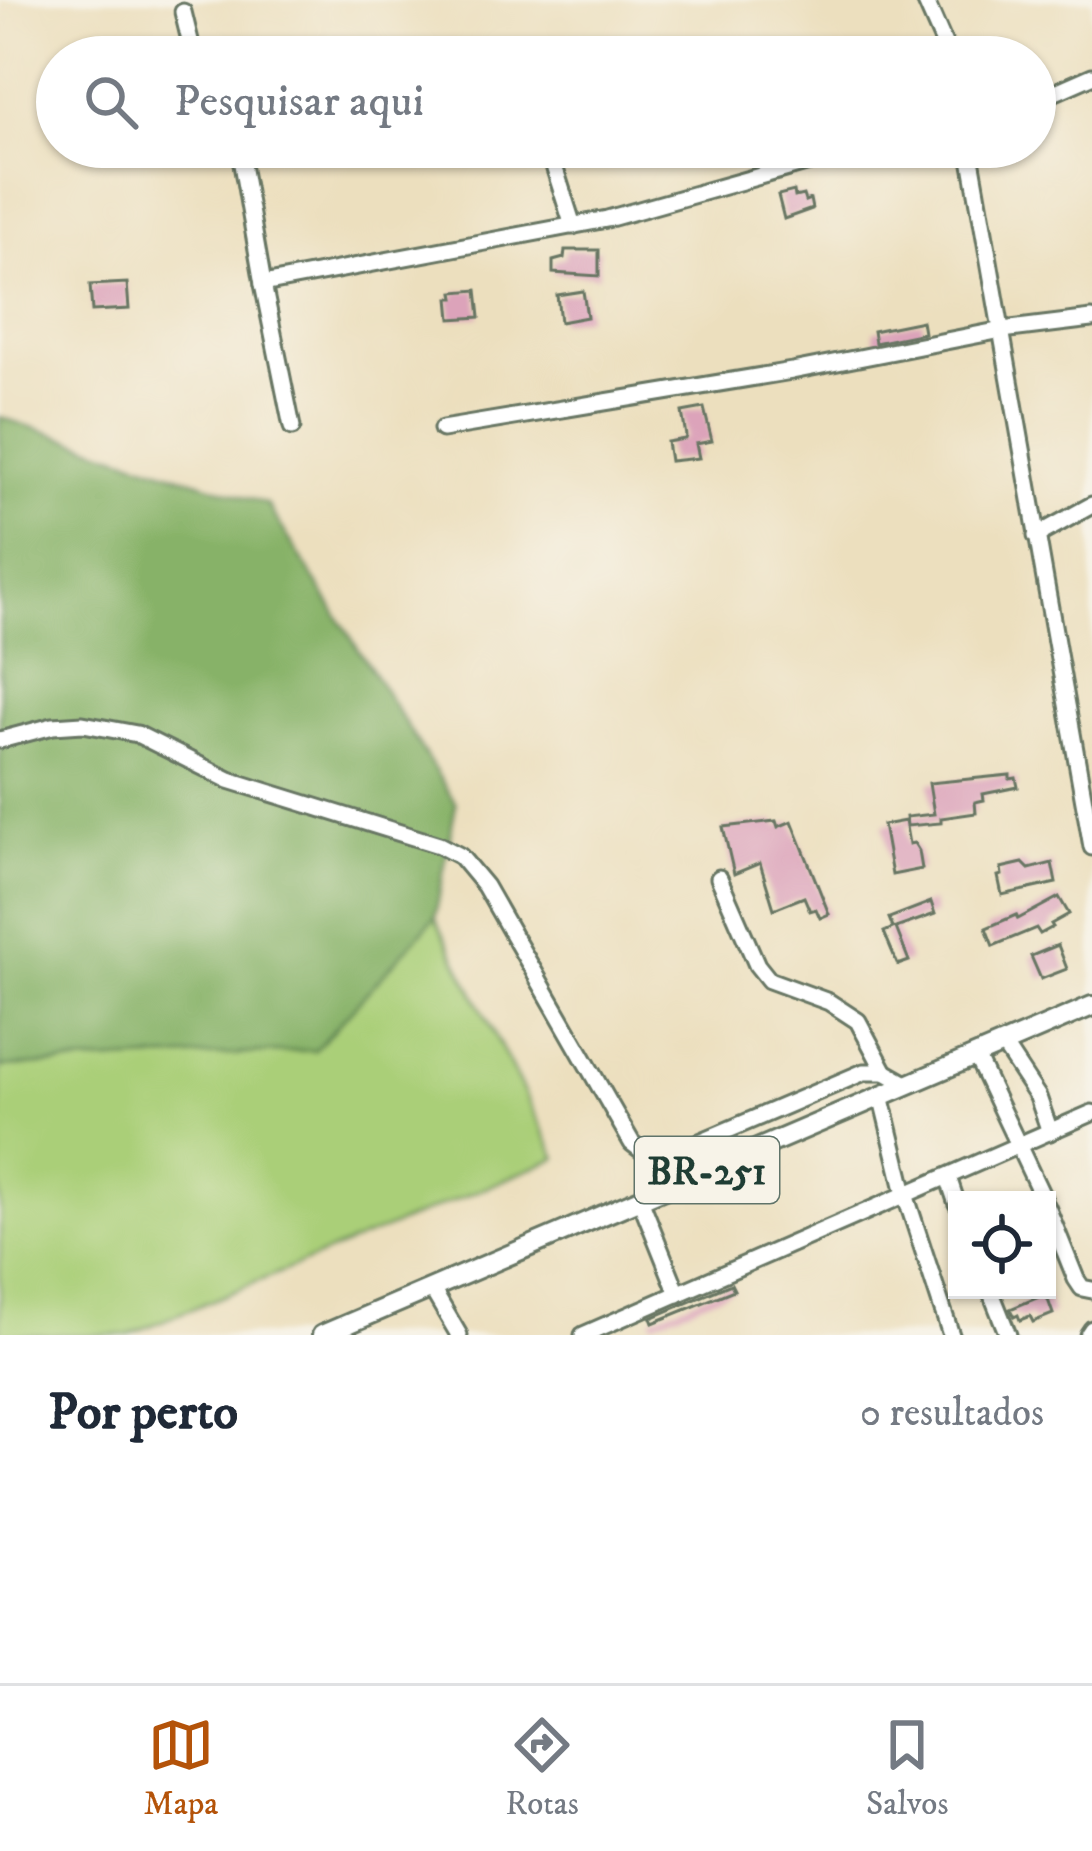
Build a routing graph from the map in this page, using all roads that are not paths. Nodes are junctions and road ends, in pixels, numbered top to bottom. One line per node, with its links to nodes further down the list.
1 (925, 0): 4 (street)
2 (183, 12): 3 (street)
3 (189, 36)
4 (941, 36)
5 (1092, 76): 6 (street)
6 (1056, 92)
7 (243, 168): 12 (street)
8 (555, 168): 11 (street)
9 (786, 168): 11 (street)
10 (973, 168): 14 (street)
11 (573, 226): 12 (street)
12 (263, 284): 15 (street)
13 (1092, 319): 14 (street)
14 (1002, 330): 16 (street); 18 (street)
15 (292, 427)
16 (442, 429)
17 (1092, 505): 18 (street)
18 (1036, 536): 20 (street)
19 (0, 740): 25 (street)
20 (1092, 848)
21 (719, 878): 25 (street)
22 (1092, 1006): 23 (main road, BR-251)
23 (1003, 1044): 24 (main road, BR-251); 29 (street)
24 (976, 1056): 26 (main road, BR-251); 30 (street)
25 (885, 1072): 26 (street)
26 (908, 1085): 27 (main road, BR-251)
27 (881, 1095): 34 (street); 35 (main road, BR-251)
28 (1092, 1114): 29 (street)
29 (1050, 1132): 30 (street)
30 (1022, 1146): 31 (street); 33 (street)
31 (948, 1177): 32 (street); 34 (street)
32 (953, 1191)
33 (1041, 1191)
34 (904, 1194): 39 (street); 44 (street)
35 (640, 1199): 37 (main road, BR-251); 39 (street)
36 (1056, 1229): 38 (street)
37 (432, 1289): 41 (main road, BR-251); 42 (street)
38 (1092, 1290)
39 (678, 1294): 43 (street)
40 (994, 1299): 45 (street)
41 (322, 1335)
42 (459, 1335)
43 (583, 1335)
44 (951, 1335)
45 (1008, 1335)

